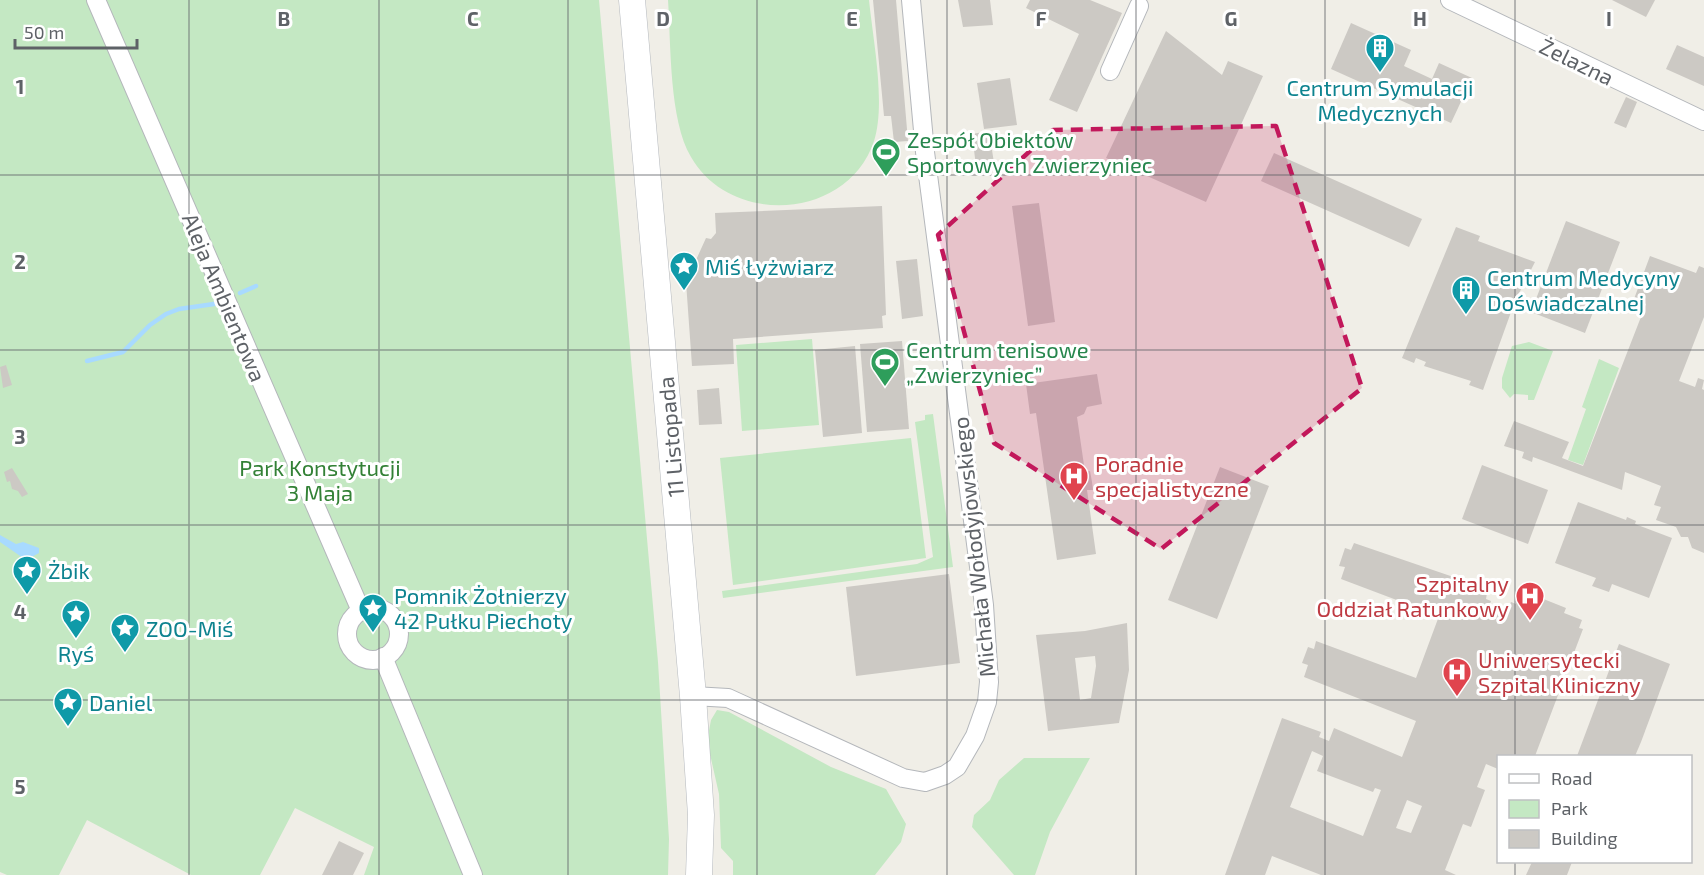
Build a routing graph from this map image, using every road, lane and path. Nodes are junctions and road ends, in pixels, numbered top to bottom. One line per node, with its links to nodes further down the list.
1 (96, 0): 8 (street, Aleja Ambientowa)
2 (632, 0): 10 (street, 11 Listopada)
3 (911, 0): 10 (street, Michała Wołodyjowskiego)
4 (1450, 0): 7 (street, Żelazna)
5 (1138, 5): 6 (street)
6 (1110, 71)
7 (1704, 121)
8 (357, 603): 9 (street); 9 (street)
9 (383, 657): 11 (street)
10 (693, 696): 12 (street, 11 Listopada)
11 (474, 875)
12 (699, 875)

